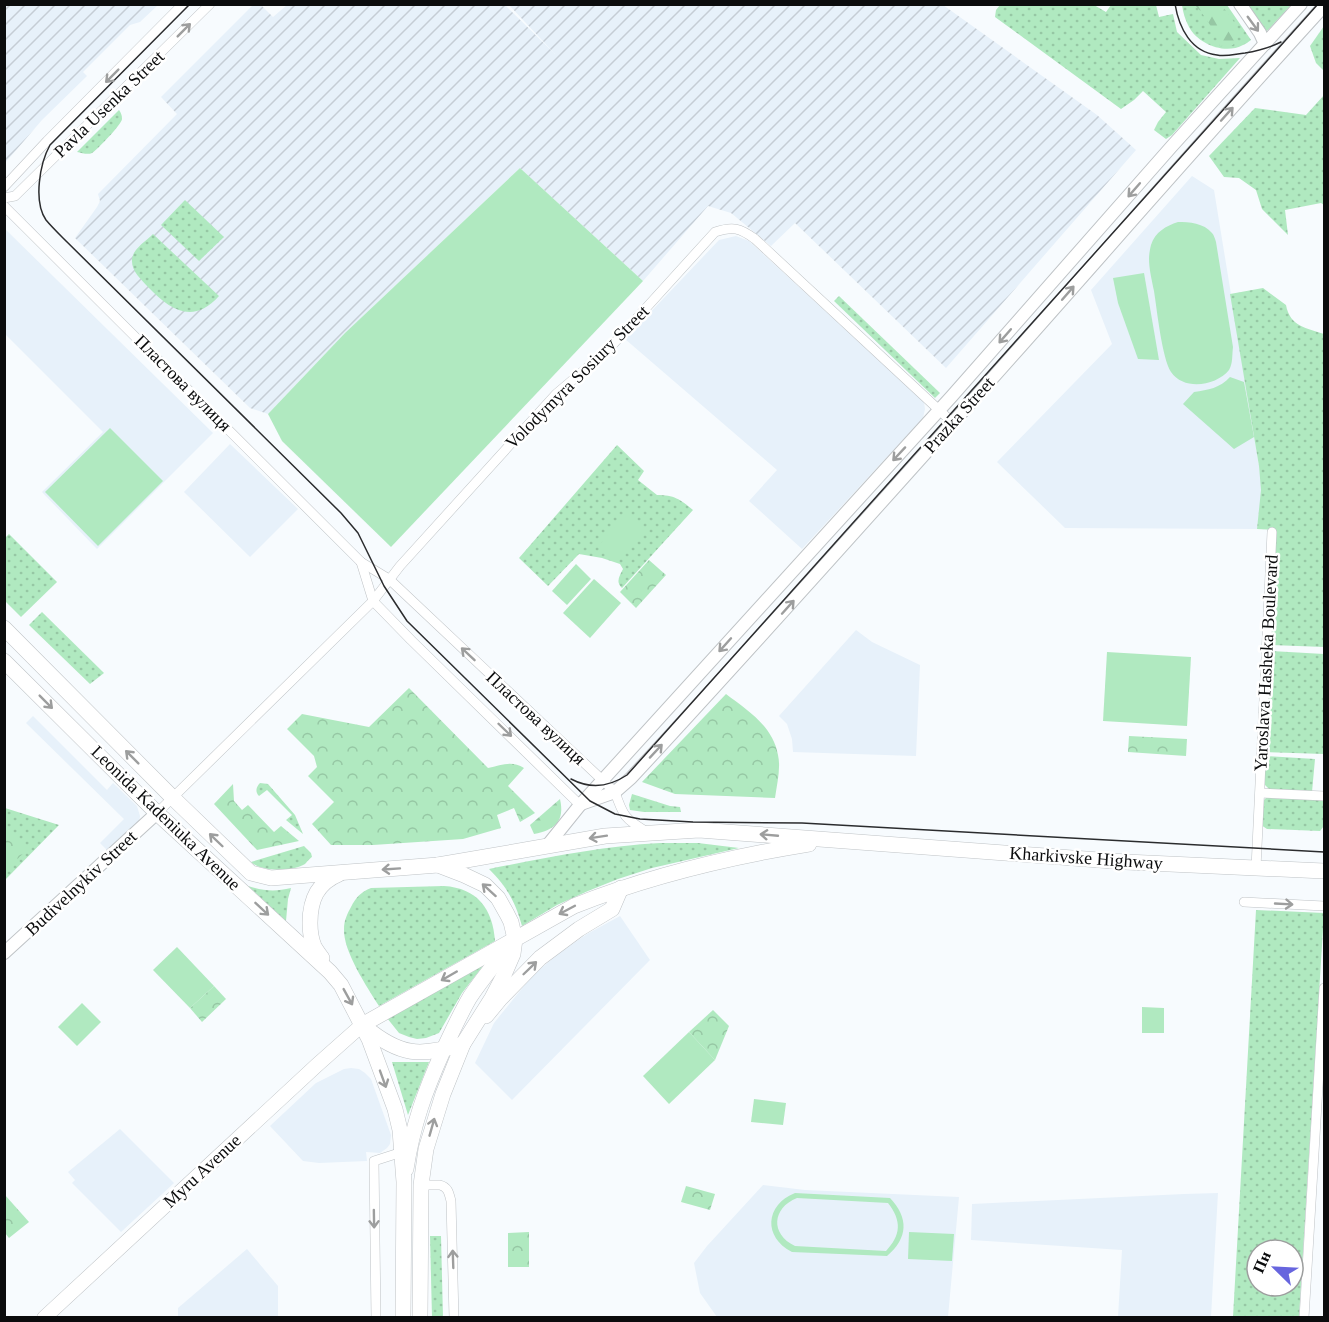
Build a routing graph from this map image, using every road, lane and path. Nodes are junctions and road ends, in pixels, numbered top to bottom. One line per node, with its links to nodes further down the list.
1 (183, 4): 9 (street, Pavla Usenka Street, one-way to 9)
2 (210, 4): 10 (street, Pavla Usenka Street, one-way to 2)
3 (1240, 4): 6 (street, one-way to 6)
4 (1301, 4): 6 (street, Prazka Street)
5 (1324, 6): 8 (street, Prazka Street, one-way to 5)
6 (1265, 44): 7 (street, Prazka Street)
7 (1172, 146): 8 (street); 12 (street, Prazka Street, one-way to 12)
8 (1187, 157): 13 (street, Prazka Street, one-way to 8)
9 (4, 187)
10 (4, 198)
11 (4, 206): 15 (street, Пластова вулиця)
12 (939, 411): 13 (street, Volodymyra Sosiury Street); 16 (street, Volodymyra Sosiury Street); 20 (street, Prazka Street, one-way to 20)
13 (952, 422): 21 (street, Prazka Street, one-way to 13)
14 (1272, 532): 22 (street, Yaroslava Hasheka Boulevard)
15 (361, 562): 16 (street, Пластова вулиця); 17 (street, Пластова вулиця)
16 (389, 579): 17 (street, Volodymyra Sosiury Street); 20 (street, Пластова вулиця, one-way to 16)
17 (373, 601): 24 (street, Volodymyra Sosiury Street); 25 (street, Пластова вулиця, one-way to 25)
18 (4, 628): 24 (main road, Leonida Kadeniuka Avenue, one-way to 18)
19 (4, 661): 26 (main road, Leonida Kadeniuka Avenue, one-way to 26)
20 (602, 780): 21 (street, Пластова вулиця); 25 (street, Prazka Street)
21 (615, 792): 25 (street, Prazka Street); 27 (street, Пластова вулиця)
22 (1260, 793): 23 (street, Yaroslava Hasheka Boulevard); 31 (street, Yaroslava Hasheka Boulevard)
23 (1324, 796)
24 (173, 798): 26 (street, Volodymyra Sosiury Street); 33 (main road, Leonida Kadeniuka Avenue, one-way to 24)
25 (580, 804): 29 (street, Prazka Street)
26 (157, 813): 38 (street, Budivelnykiv Street); 39 (main road, Leonida Kadeniuka Avenue, one-way to 39)
27 (649, 833): 28 (main road, Kharkivske Highway, one-way to 27); 29 (main road, Kharkivske Highway, one-way to 29)
28 (848, 842): 31 (main road, Kharkivske Highway); 34 (main road, Kharkivske Highway)
29 (547, 846): 30 (main road, Kharkivske Highway)
30 (438, 865): 33 (main road, Leonida Kadeniuka Avenue, one-way to 33); 37 (main road, one-way to 30)
31 (1256, 868): 32 (main road, Kharkivske Highway)
32 (1324, 871)
33 (345, 872): 39 (main road)
34 (621, 888): 37 (main road, Kharkivske Highway, one-way to 37); 42 (main road, one-way to 34)
35 (1244, 902): 36 (street, one-way to 36)
36 (1324, 906)
37 (515, 939): 41 (main road, Kharkivske Highway, one-way to 41); 42 (main road); 43 (main road)
38 (4, 953)
39 (330, 972): 41 (main road, one-way to 41)
40 (1324, 988): 52 (street)
41 (362, 1025): 43 (main road); 44 (main road, one-way to 44); 47 (main road, Myru Avenue)
42 (463, 1044): 43 (main road); 46 (main road, one-way to 42)
43 (444, 1050): 45 (main road)
44 (402, 1152): 45 (main road); 48 (street, one-way to 48)
45 (404, 1182): 49 (main road)
46 (421, 1185): 50 (main road); 51 (street, one-way to 46)
47 (44, 1317)
48 (376, 1317)
49 (403, 1317)
50 (420, 1317)
51 (454, 1317)
52 (1304, 1317)

